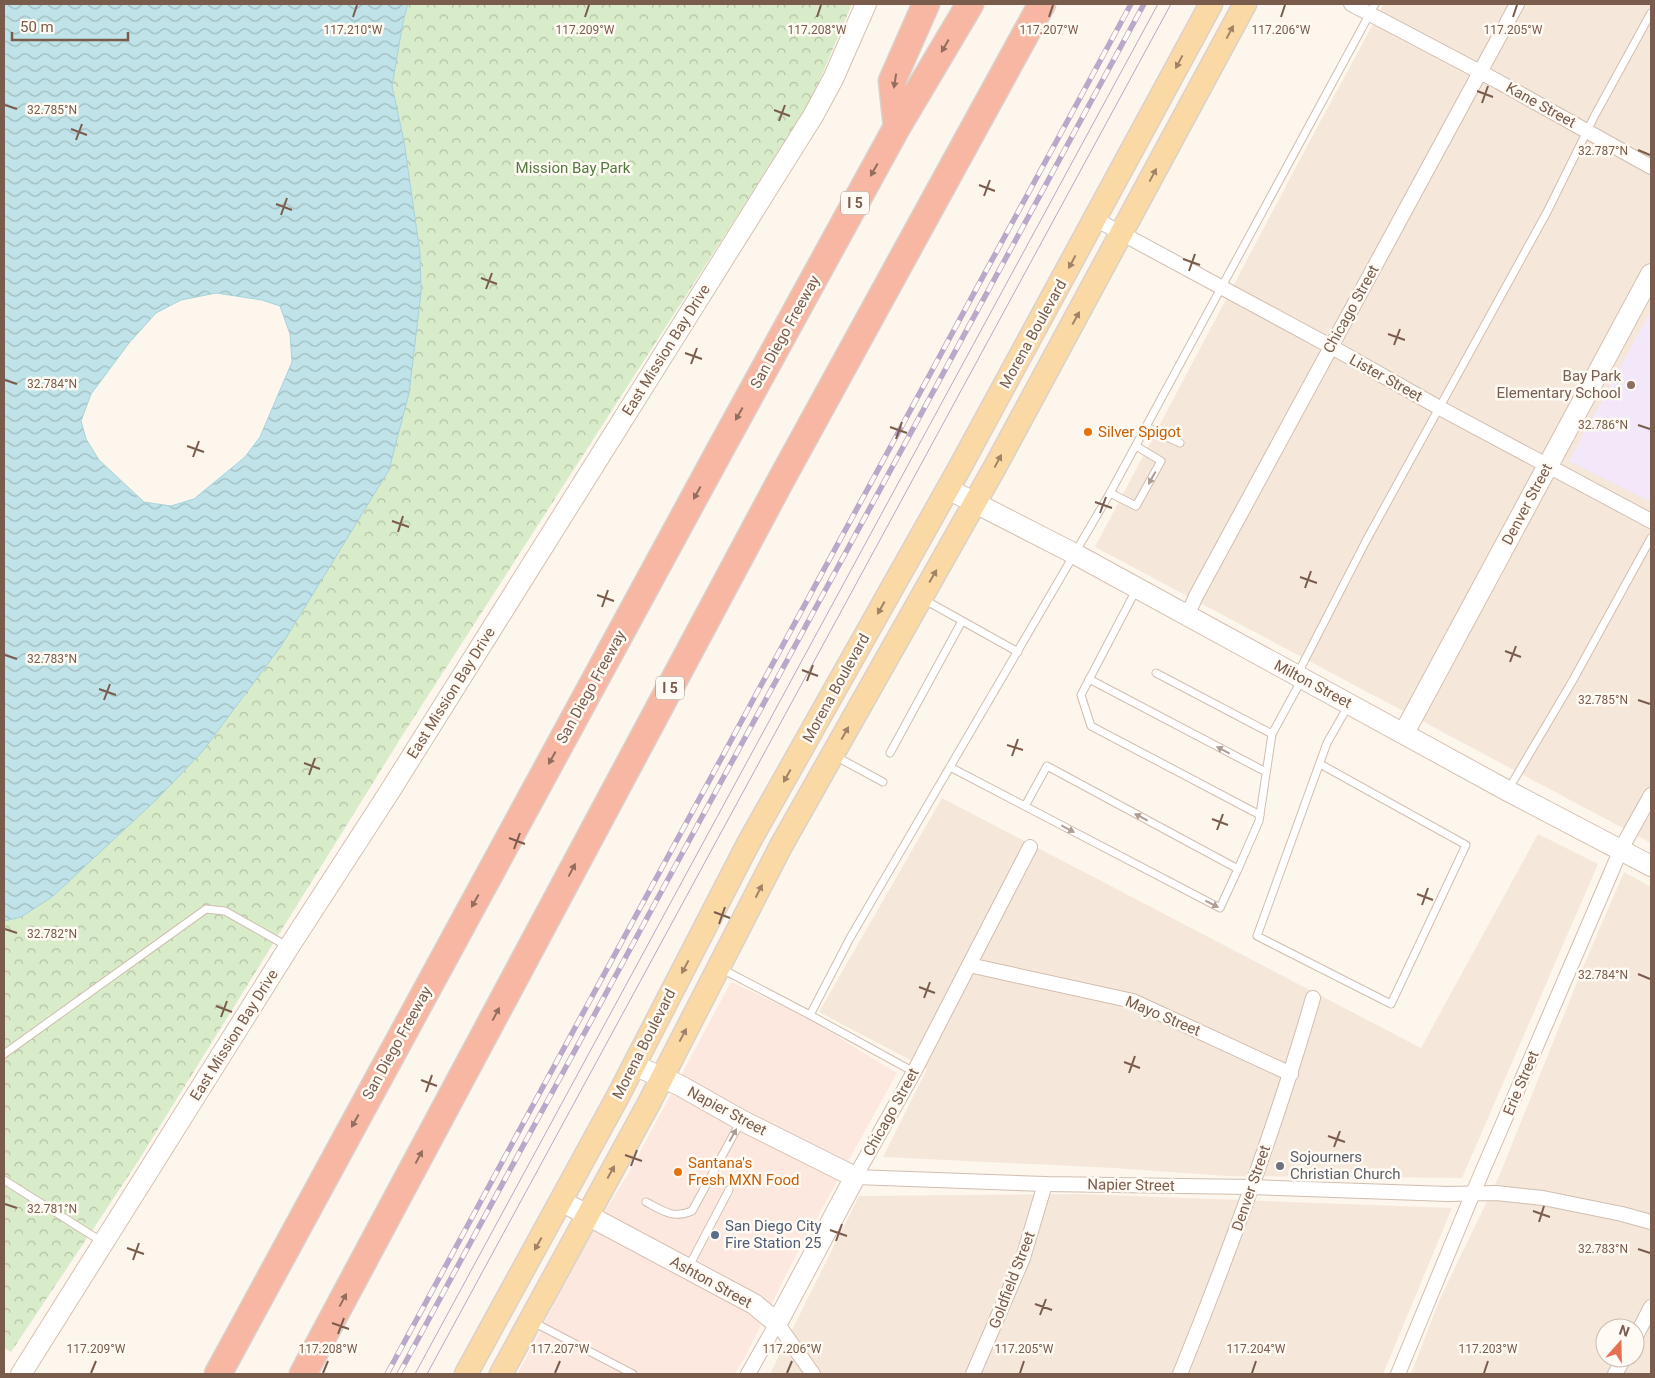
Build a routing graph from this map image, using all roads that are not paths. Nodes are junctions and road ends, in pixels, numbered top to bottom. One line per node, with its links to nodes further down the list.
1 (866, 4): 56 (main road, East Mission Bay Drive)
2 (926, 4): 12 (highway, one-way to 12)
3 (970, 4): 12 (highway, San Diego Freeway / I 5, one-way to 12)
4 (1042, 4): 86 (highway, I 5, one-way to 4)
5 (1211, 4): 15 (main road, Morena Boulevard, one-way to 15)
6 (1245, 4): 16 (main road, Morena Boulevard, one-way to 6)
7 (1351, 4): 9 (street, Kane Street)
8 (1517, 4): 11 (street, Chicago Street)
9 (1372, 9): 11 (street, Kane Street); 18 (lane)
10 (1651, 13): 13 (lane)
11 (1480, 72): 13 (street, Kane Street); 19 (street, Chicago Street)
12 (897, 127): 85 (highway, San Diego Freeway / I 5, one-way to 85)
13 (1588, 130): 14 (street, Kane Street); 20 (lane)
14 (1651, 166)
15 (1095, 219): 16 (street, Lister Street); 25 (main road, Morena Boulevard, one-way to 25)
16 (1122, 233): 18 (street, Lister Street); 27 (main road, Morena Boulevard, one-way to 16)
17 (1651, 274): 24 (main road, Denver Street)
18 (1222, 288): 19 (street, Lister Street); 21 (lane)
19 (1330, 346): 20 (street, Lister Street); 33 (street, Chicago Street)
20 (1438, 407): 24 (street, Lister Street); 37 (lane)
21 (1146, 427): 22 (lane); 23 (lane)
22 (1180, 443)
23 (1136, 446): 26 (lane); 26 (lane, one-way to 26)
24 (1548, 465): 28 (street, Lister Street); 40 (main road, Denver Street)
25 (948, 489): 27 (main road, Milton Street); 62 (main road, Morena Boulevard, one-way to 62)
26 (1110, 493): 30 (lane)
27 (974, 503): 30 (main road, Milton Street); 32 (main road, Morena Boulevard, one-way to 27)
28 (1651, 521)
29 (1651, 538): 48 (lane)
30 (1075, 554): 31 (main road, Milton Street); 35 (lane)
31 (1137, 589): 33 (main road, Milton Street); 38 (lane)
32 (921, 598): 34 (lane); 43 (main road, Morena Boulevard, one-way to 32)
33 (1187, 616): 37 (main road, Milton Street)
34 (962, 621): 35 (lane); 42 (lane)
35 (1018, 652): 45 (lane)
36 (1156, 673): 41 (lane)
37 (1300, 677): 39 (main road, Milton Street); 41 (lane)
38 (1089, 679): 46 (lane, one-way to 38); 51 (lane)
39 (1350, 704): 40 (main road, Milton Street); 44 (lane)
40 (1404, 733): 48 (main road, Milton Street)
41 (1272, 734): 46 (lane)
42 (890, 753)
43 (833, 755): 47 (lane); 58 (main road, Morena Boulevard, one-way to 43)
44 (1320, 764): 44 (lane)
45 (950, 766): 50 (lane); 60 (lane)
46 (1266, 772): 51 (lane)
47 (883, 782)
48 (1508, 791): 53 (main road, Milton Street)
49 (1651, 795): 53 (street, Erie Street)
50 (1025, 806): 55 (lane, one-way to 50); 55 (lane, one-way to 55)
51 (1260, 815): 55 (lane)
52 (1030, 847): 57 (street, Chicago Street)
53 (1621, 849): 54 (main road, Milton Street); 72 (street, Erie Street)
54 (1651, 866)
55 (1238, 869)
56 (289, 947): 61 (lane); 77 (main road, East Mission Bay Drive)
57 (969, 965): 63 (street, Chicago Street); 64 (street, Mayo Street)
58 (719, 967): 60 (lane); 65 (main road, Morena Boulevard, one-way to 58)
59 (1313, 998): 64 (street, Denver Street)
60 (810, 1015): 63 (lane)
61 (4, 1054)
62 (634, 1065): 65 (main road, Napier Street); 73 (main road, Morena Boulevard)
63 (914, 1072): 67 (street, Chicago Street)
64 (1291, 1074): 70 (street, Denver Street)
65 (661, 1078): 66 (main road, Napier Street); 75 (main road, Morena Boulevard, one-way to 65)
66 (741, 1120): 67 (main road, Napier Street); 74 (lane, one-way to 66)
67 (855, 1177): 69 (street, Napier Street); 82 (main road, Chicago Street)
68 (4, 1180): 77 (lane)
69 (1045, 1184): 70 (street, Napier Street); 92 (street, Goldfield Street)
70 (1252, 1187): 72 (street, Napier Street); 93 (street, Denver Street)
71 (728, 1190): 78 (lane)
72 (1473, 1193): 76 (street, Napier Street); 94 (street, Erie Street)
73 (561, 1201): 75 (main road, Ashton Street); 87 (main road, Morena Boulevard, one-way to 87)
74 (646, 1202)
75 (588, 1215): 78 (main road, Ashton Street); 81 (main road, Morena Boulevard)
76 (1651, 1222)
77 (104, 1243): 84 (main road, East Mission Bay Drive)
78 (688, 1269): 82 (main road, Ashton Street)
79 (1651, 1307): 80 (street)
80 (1645, 1319)
81 (530, 1321): 83 (lane); 88 (main road, Morena Boulevard)
82 (777, 1323): 90 (street, Chicago Street); 91 (street, Ashton Street)
83 (620, 1371): 89 (lane)
84 (21, 1374)
85 (218, 1374)
86 (303, 1374)
87 (466, 1374)
88 (501, 1374)
89 (633, 1374)
90 (748, 1374)
91 (813, 1374)
92 (973, 1374)
93 (1180, 1374)
94 (1398, 1374)

